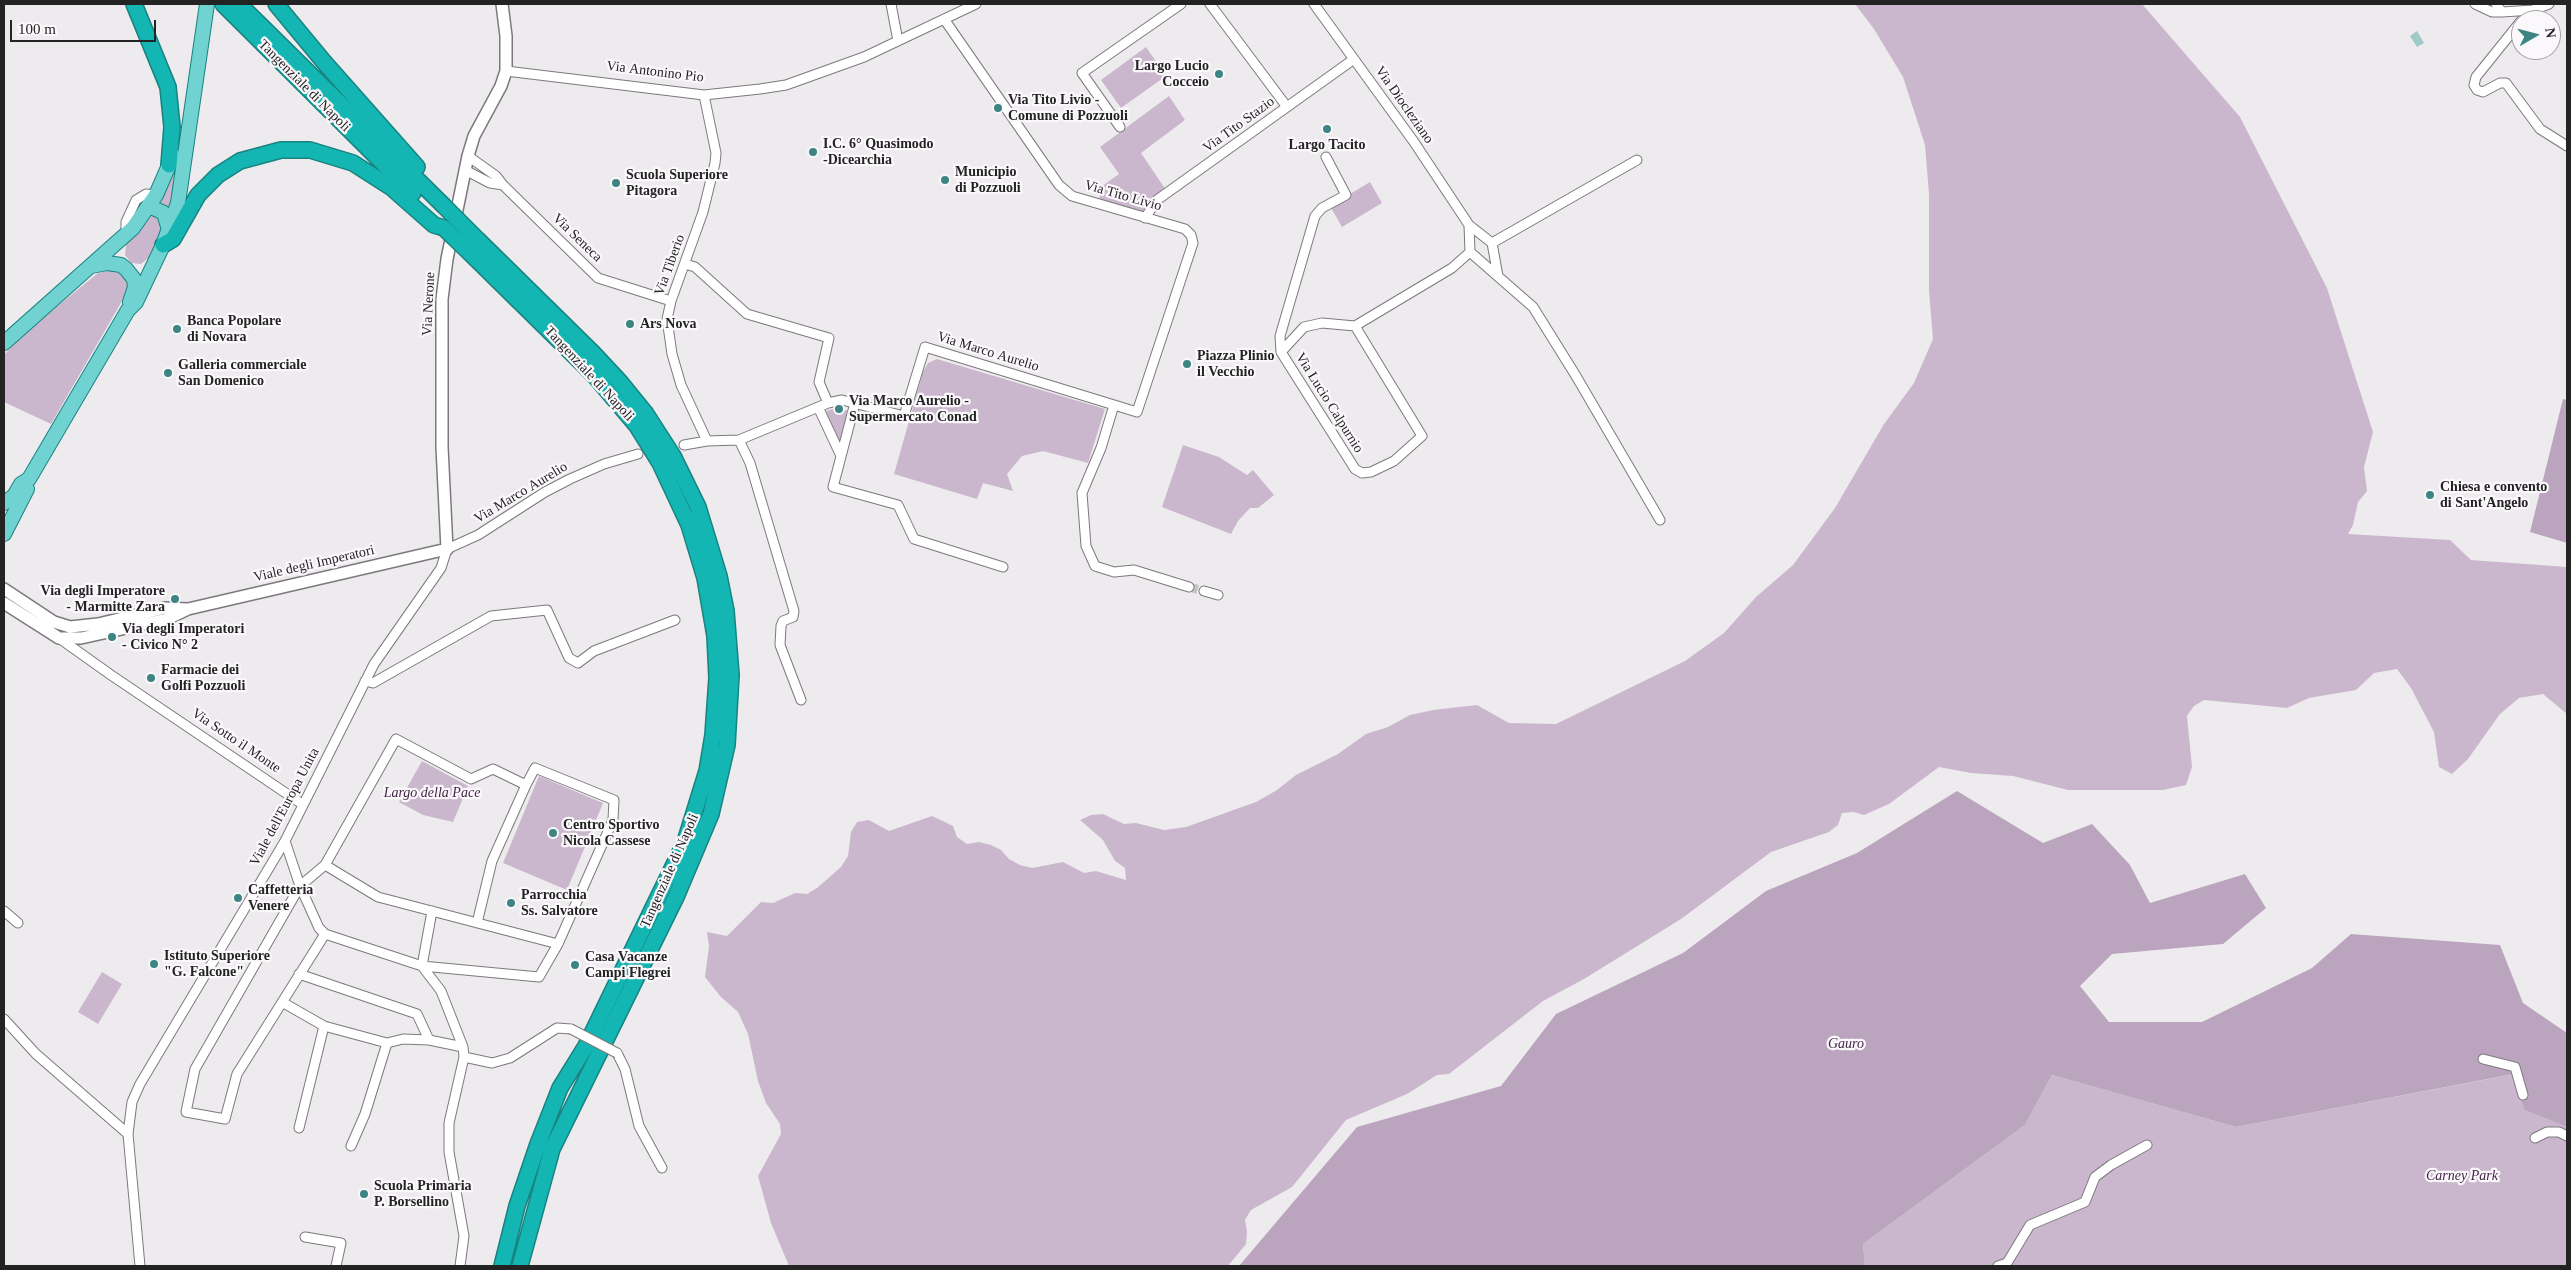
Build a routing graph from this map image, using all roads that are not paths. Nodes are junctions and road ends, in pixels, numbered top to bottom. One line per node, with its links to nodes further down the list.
1 (134, 4): 31 (highway)
2 (207, 4): 23 (main road)
3 (222, 4): 14 (highway, Tangenziale di Napoli)
4 (276, 4): 35 (highway)
5 (502, 4): 22 (street)
6 (891, 4): 20 (street)
7 (976, 4): 18 (street, Via Antonino Pio)
8 (1181, 4): 26 (street)
9 (1210, 4): 25 (street)
10 (1314, 4): 21 (street, Via Diocleziano)
11 (2474, 4): 17 (street)
12 (2496, 4): 17 (street)
13 (2550, 4): 15 (street)
14 (238, 9): 35 (highway, Tangenziale di Napoli); 38 (highway, Tangenziale di Napoli)
15 (2532, 10)
16 (2511, 11): 17 (street)
17 (2502, 12)
18 (944, 19): 20 (street, Via Antonino Pio); 36 (street, Via Tito Livio)
19 (2511, 33): 27 (street)
20 (898, 41): 24 (street, Via Antonino Pio)
21 (1354, 59): 25 (street, Via Tito Stazio); 37 (street, Via Diocleziano)
22 (506, 71): 24 (street, Via Antonino Pio); 28 (street, Via Nerone)
23 (194, 81): 31 (main road); 39 (main road)
24 (704, 95): 43 (street, Via Tiberio)
25 (1287, 107): 36 (street, Via Tito Stazio)
26 (1120, 127)
27 (2567, 146)
28 (468, 156): 32 (street, Via Nerone); 33 (street, Via Seneca)
29 (1326, 157): 50 (street, Via Lucio Calpurnio)
30 (1638, 160): 40 (street)
31 (169, 165): 34 (main road)
32 (465, 170): 33 (street, Via Seneca); 65 (street, Via Nerone)
33 (503, 185): 46 (street, Via Seneca)
34 (147, 200): 39 (main road); 44 (main road)
35 (443, 205): 114 (highway, Tangenziale di Napoli, bridge)
36 (1145, 218): 55 (street, Via Tito Livio)
37 (1469, 225): 40 (street, Via Diocleziano); 42 (street)
38 (444, 228): 41 (highway); 113 (highway, Tangenziale di Napoli, bridge)
39 (170, 230): 41 (main road)
40 (1492, 243): 45 (street)
41 (164, 245): 47 (main road)
42 (1470, 252): 45 (street); 48 (street)
43 (685, 264): 46 (street, Via Tiberio); 51 (street)
44 (89, 266): 47 (main road); 49 (main road)
45 (1498, 276): 63 (street)
46 (671, 301): 57 (street, Via Tiberio)
47 (128, 310): 61 (main road)
48 (1355, 326): 50 (street, Via Lucio Calpurnio); 50 (street, Via Lucio Calpurnio)
49 (4, 342)
50 (1281, 352)
51 (828, 402): 52 (street, Via Marco Aurelio); 54 (street, Via Marco Aurelio)
52 (855, 403): 53 (street, Via Marco Aurelio); 60 (street)
53 (1114, 405): 55 (street, Via Marco Aurelio); 67 (street)
54 (818, 407): 56 (street, Via Marco Aurelio); 60 (street)
55 (1137, 412)
56 (739, 440): 57 (street, Via Marco Aurelio); 79 (street)
57 (707, 441): 58 (street, Via Marco Aurelio)
58 (684, 445)
59 (638, 454): 65 (street, Via Marco Aurelio)
60 (841, 456): 66 (street)
61 (29, 479): 62 (main road); 64 (main road)
62 (4, 503)
63 (1660, 520)
64 (4, 534)
65 (446, 549): 72 (street, Viale degli Imperatori); 78 (street, Viale dell'Europa Unita)
66 (1003, 567)
67 (1189, 587)
68 (4, 589): 74 (street, Viale degli Imperatori)
69 (1204, 591): 70 (street)
70 (1218, 595)
71 (4, 603): 75 (street, Via Sotto il Monte)
72 (188, 609): 74 (street, Viale degli Imperatori); 76 (street, Viale degli Imperatori)
73 (675, 620): 78 (street)
74 (98, 624): 76 (street)
75 (59, 638): 76 (street, Viale degli Imperatori); 77 (street, Via Sotto il Monte)
76 (81, 638): 77 (street)
77 (84, 655): 81 (street, Via Sotto il Monte)
78 (366, 681): 81 (street, Viale dell'Europa Unita)
79 (801, 700)
80 (526, 785): 83 (street); 88 (street); 90 (street)
81 (302, 804): 82 (street, Viale dell'Europa Unita)
82 (285, 841): 84 (street); 103 (street, Viale dell'Europa Unita)
83 (325, 865): 84 (street); 86 (street)
84 (300, 886): 89 (street); 93 (street)
85 (4, 911): 87 (street)
86 (432, 911): 88 (street); 91 (street)
87 (18, 922)
88 (477, 923): 90 (street)
89 (325, 934): 91 (street); 92 (street)
90 (558, 944): 91 (street)
91 (422, 966): 98 (street)
92 (299, 974): 93 (street); 96 (street)
93 (282, 1002): 95 (street)
94 (4, 1019): 103 (street)
95 (324, 1026): 97 (street); 102 (street)
96 (429, 1040): 97 (street); 98 (street)
97 (387, 1043): 107 (street)
98 (463, 1047): 99 (street)
99 (464, 1058): 108 (street, bridge); 112 (street)
100 (2482, 1059): 101 (street)
101 (2523, 1095)
102 (299, 1128)
103 (128, 1134): 110 (street, Viale dell'Europa Unita)
104 (2567, 1136): 105 (street)
105 (2535, 1138)
106 (2147, 1145): 115 (street)
107 (351, 1146)
108 (662, 1168)
109 (305, 1237): 111 (street)
110 (140, 1266)
111 (336, 1266)
112 (460, 1266)
113 (502, 1266)
114 (520, 1266)
115 (1998, 1266)

